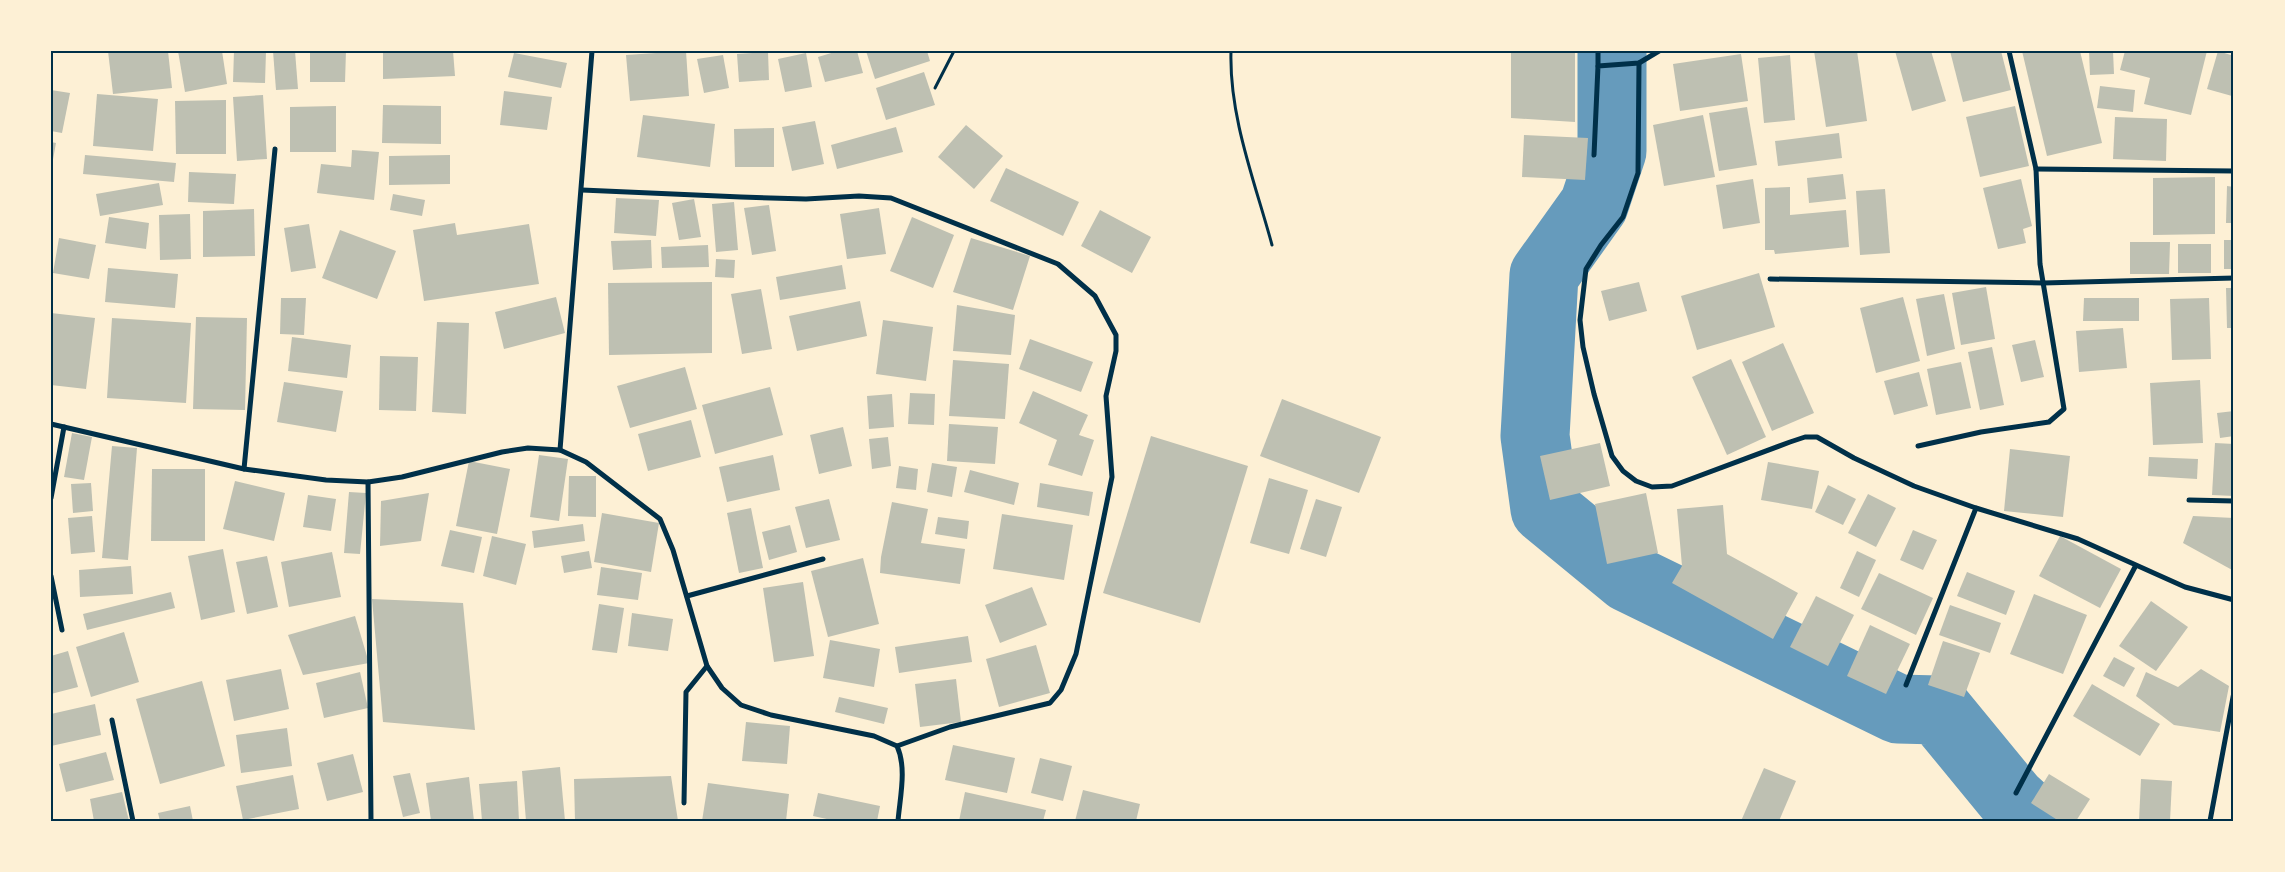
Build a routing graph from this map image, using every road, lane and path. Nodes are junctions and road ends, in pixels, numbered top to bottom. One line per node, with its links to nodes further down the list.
1 (592, 51): 14 (street)
2 (954, 51): 9 (path)
3 (1231, 51): 15 (path)
4 (1598, 51): 8 (street)
5 (1659, 51): 7 (street)
6 (2009, 51): 12 (street)
7 (1639, 63): 8 (street); 28 (street)
8 (1601, 66): 11 (street)
9 (935, 88)
10 (275, 149): 23 (street)
11 (1594, 155)
12 (2036, 169): 13 (street); 18 (street)
13 (2234, 171)
14 (582, 190): 22 (street); 39 (street)
15 (1272, 245)
16 (2234, 278): 18 (street)
17 (1770, 279): 18 (street)
18 (2043, 283): 21 (street)
19 (51, 424): 20 (street)
20 (64, 426): 23 (street); 25 (street)
21 (1918, 446)
22 (560, 450): 24 (street); 32 (street)
23 (244, 469): 24 (street)
24 (368, 482): 43 (street)
25 (51, 498)
26 (2189, 500): 27 (street)
27 (2234, 501)
28 (1976, 508): 30 (street); 36 (street)
29 (823, 559): 32 (street)
30 (2135, 566): 33 (street); 40 (street)
31 (51, 576): 34 (street)
32 (688, 596): 35 (street)
33 (2234, 600)
34 (62, 630)
35 (707, 666): 39 (street); 41 (street)
36 (1906, 685)
37 (2234, 692): 45 (street)
38 (112, 720): 42 (street)
39 (897, 746): 44 (street)
40 (2016, 793)
41 (684, 803)
42 (133, 821)
43 (371, 821)
44 (898, 821)
45 (2210, 821)

